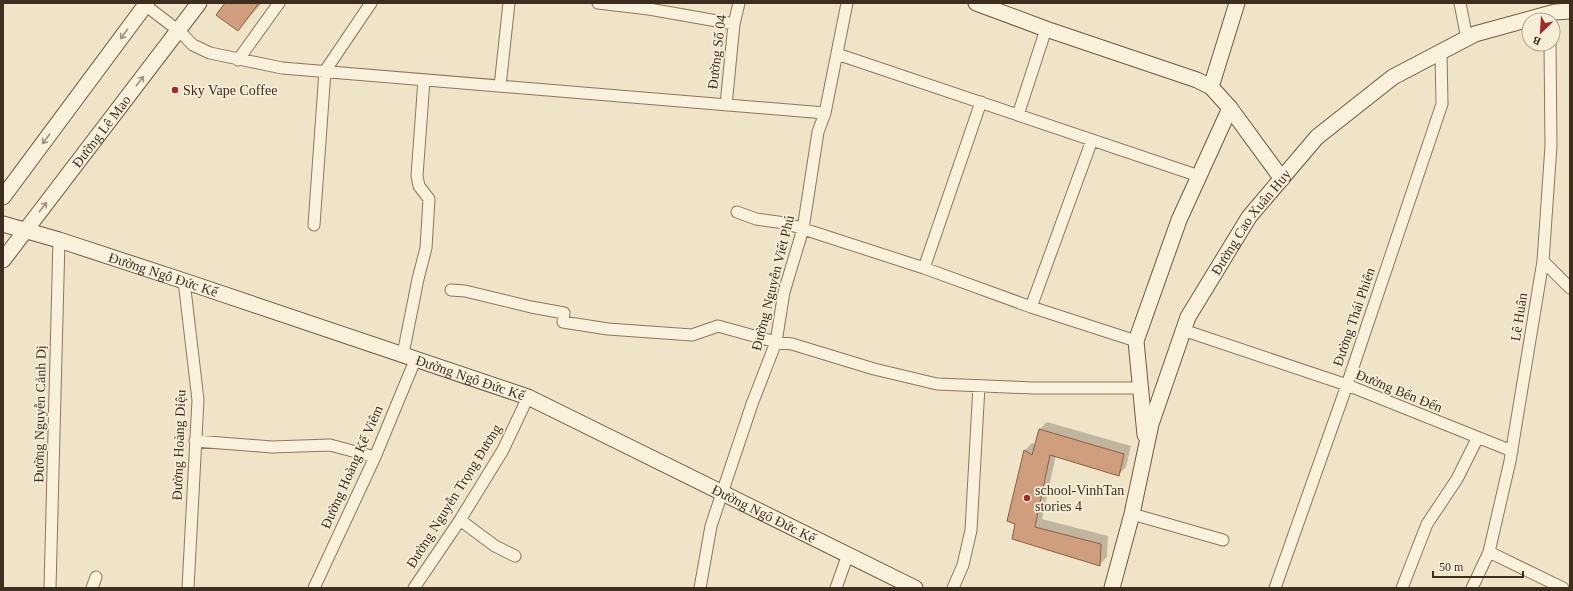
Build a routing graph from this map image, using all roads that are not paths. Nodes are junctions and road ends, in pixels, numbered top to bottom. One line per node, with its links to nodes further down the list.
1 (199, 3): 16 (street, Đường Lê Mao)
2 (279, 3): 21 (street)
3 (371, 3): 22 (street)
4 (509, 3): 24 (street)
5 (598, 3): 14 (street)
6 (739, 3): 14 (street, Đường Số 04)
7 (847, 3): 20 (street, Đường Nguyễn Viết Phú)
8 (976, 3): 12 (street)
9 (1237, 3): 25 (street)
10 (1460, 3): 17 (street)
11 (146, 4): 16 (street); 34 (street, one-way to 34)
12 (1003, 8): 15 (street)
13 (1521, 22): 17 (street, Đường Cao Xuân Huy)
14 (734, 24): 27 (street, Đường Số 04)
15 (1046, 29): 25 (street); 30 (street)
16 (179, 31): 21 (street); 39 (street, Đường Lê Mao, one-way to 16)
17 (1467, 39): 18 (street, Đường Cao Xuân Huy)
18 (1441, 52): 33 (street, Đường Cao Xuân Huy); 52 (street, Đường Thái Phiên)
19 (1550, 52): 42 (street, Lê Huân)
20 (837, 54): 26 (street); 29 (street, Đường Nguyễn Viết Phú)
21 (238, 60): 22 (street)
22 (325, 71): 23 (street); 37 (street)
23 (424, 80): 24 (street); 51 (street, Đường Hoàng Kế Viêm)
24 (500, 86): 27 (street)
25 (1211, 87): 28 (street)
26 (981, 102): 30 (street); 43 (street)
27 (726, 105): 29 (street)
28 (1230, 108): 32 (street); 33 (street)
29 (825, 113): 38 (street, Đường Nguyễn Viết Phú)
30 (1018, 115): 31 (street)
31 (1092, 140): 32 (street); 47 (street)
32 (1199, 176): 49 (street)
33 (1282, 179): 48 (street, Đường Cao Xuân Huy)
34 (3, 197)
35 (737, 212): 38 (street)
36 (3, 224): 39 (street, Đường Ngô Đức Kế)
37 (314, 225)
38 (803, 229): 43 (street); 50 (street, Đường Nguyễn Viết Phú)
39 (26, 230): 40 (street, Đường Ngô Đức Kế); 41 (street, Đường Lê Mao)
40 (59, 240): 44 (street, Đường Ngô Đức Kế); 69 (street, Đường Nguyễn Cảnh Dị)
41 (3, 260)
42 (1543, 261): 45 (street); 59 (street, Lê Huân)
43 (924, 268): 47 (street)
44 (184, 281): 51 (street, Đường Ngô Đức Kế); 57 (street, Đường Hoàng Diệu)
45 (1570, 288)
46 (451, 290): 50 (street)
47 (1031, 307): 49 (street)
48 (1184, 330): 52 (street, Đường Bến Đến); 58 (street, Đường Cao Xuân Huy)
49 (1136, 341): 54 (street)
50 (776, 342): 53 (street); 61 (street, Đường Nguyễn Viết Phú)
51 (409, 356): 55 (street, Đường Ngô Đức Kế); 60 (street, Đường Hoàng Kế Viêm)
52 (1346, 385): 56 (street, Đường Bến Đến); 79 (street, Đường Thái Phiên)
53 (979, 386): 54 (street); 77 (street)
54 (1140, 388): 58 (street)
55 (528, 397): 61 (street, Đường Ngô Đức Kế); 63 (street, Đường Nguyễn Trọng Đương)
56 (1478, 439): 59 (street, Đường Bến Đến); 80 (street)
57 (195, 441): 60 (street); 71 (street, Đường Hoàng Diệu)
58 (1146, 444): 62 (street, Đường Cao Xuân Huy)
59 (1512, 452): 65 (street, Lê Huân)
60 (375, 457): 72 (street, Đường Hoàng Kế Viêm)
61 (722, 492): 66 (street, Đường Ngô Đức Kế); 74 (street, Đường Nguyễn Viết Phú)
62 (1132, 514): 64 (street); 78 (street, Đường Cao Xuân Huy)
63 (460, 520): 67 (street); 73 (street, Đường Nguyễn Trọng Đương)
64 (1223, 540)
65 (1489, 552): 81 (street, Lê Huân); 82 (street)
66 (848, 554): 75 (street); 76 (street, Đường Ngô Đức Kế)
67 (515, 556)
68 (96, 577): 70 (street)
69 (50, 588)
70 (92, 588)
71 (188, 588)
72 (314, 588)
73 (414, 588)
74 (700, 588)
75 (836, 588)
76 (915, 588)
77 (953, 588)
78 (1112, 588)
79 (1275, 588)
80 (1402, 588)
81 (1472, 588)
82 (1563, 588)

